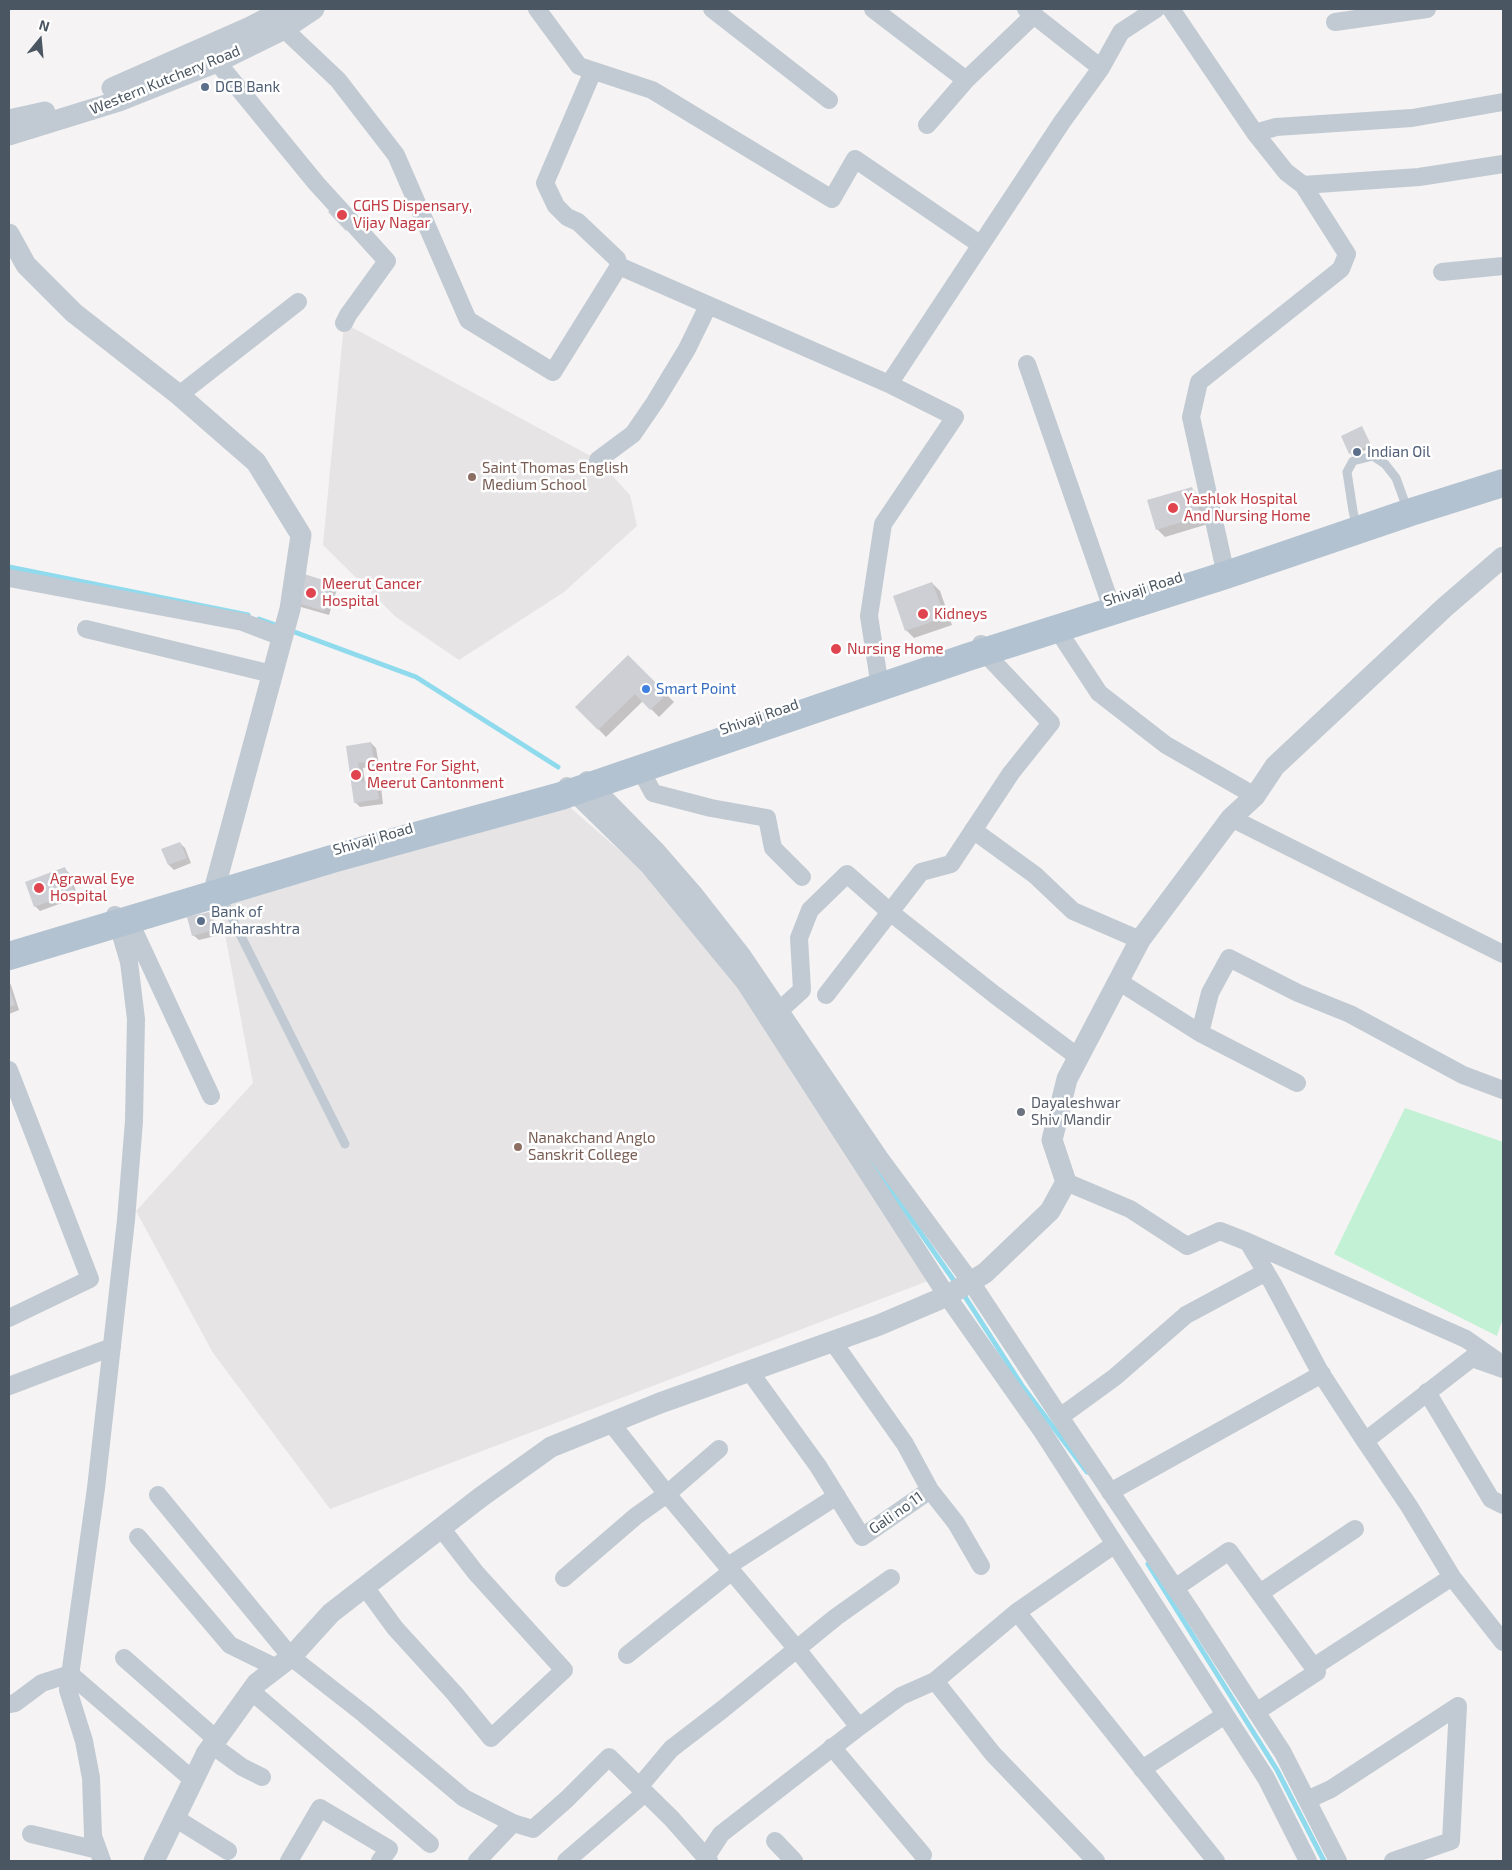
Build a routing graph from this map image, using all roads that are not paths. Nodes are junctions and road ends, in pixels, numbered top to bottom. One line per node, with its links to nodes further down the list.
1 (314, 9): 9 (street, Western Kutchery Road)
2 (537, 9): 13 (street)
3 (712, 9): 15 (street)
4 (873, 9): 14 (street)
5 (1156, 9): 12 (street)
6 (1171, 9): 19 (street)
7 (1427, 9): 10 (street)
8 (1030, 12): 12 (street); 14 (street)
9 (285, 19): 11 (street, Western Kutchery Road); 17 (street); 25 (street)
10 (1336, 22)
11 (217, 62): 20 (street, Western Kutchery Road); 30 (street)
12 (1101, 68): 24 (street)
13 (593, 71): 24 (street); 25 (street)
14 (966, 80): 18 (street)
15 (829, 100)
16 (1503, 102): 19 (street)
17 (9, 120)
18 (927, 125)
19 (1255, 133): 22 (street)
20 (9, 135)
21 (1503, 164): 22 (street)
22 (1303, 185): 40 (street)
23 (9, 234): 33 (street)
24 (980, 245): 32 (street)
25 (619, 266): 29 (street)
26 (1503, 266): 27 (street)
27 (1442, 272)
28 (298, 302): 33 (street)
29 (708, 306): 32 (street); 34 (street)
30 (344, 323)
31 (1027, 364): 42 (street)
32 (889, 384): 48 (street)
33 (179, 395): 45 (street)
34 (598, 460)
35 (1503, 472): 37 (main road, Shivaji Road)
36 (1503, 483): 37 (main road)
37 (1407, 508): 38 (main road, Shivaji Road); 38 (lane)
38 (1356, 525): 40 (main road, Shivaji Road)
39 (1503, 557): 51 (street)
40 (1224, 569): 42 (main road, Shivaji Road)
41 (9, 578): 45 (street)
42 (1111, 605): 43 (main road); 46 (main road, Shivaji Road)
43 (1057, 628): 46 (main road); 51 (street)
44 (86, 630): 47 (street)
45 (283, 634): 47 (street)
46 (982, 647): 48 (main road, Shivaji Road); 53 (street)
47 (272, 674): 55 (street)
48 (878, 682): 49 (main road); 50 (main road, Shivaji Road)
49 (640, 769): 50 (main road); 54 (street)
50 (579, 785): 55 (main road, Shivaji Road); 63 (street); 74 (street)
51 (1255, 796): 52 (street)
52 (1230, 818): 58 (street); 60 (street)
53 (973, 830): 56 (street); 58 (street)
54 (802, 877)
55 (217, 888): 57 (main road, Shivaji Road); 70 (lane)
56 (890, 912): 62 (street); 63 (street); 65 (street)
57 (121, 919): 59 (main road, Shivaji Road); 69 (street); 77 (street)
58 (1140, 940): 61 (street)
59 (9, 951)
60 (1503, 954)
61 (1118, 981): 64 (street); 65 (street)
62 (826, 995)
63 (780, 1010): 74 (street)
64 (1200, 1034): 67 (street); 68 (street)
65 (1078, 1058): 71 (street)
66 (9, 1070): 75 (street)
67 (1297, 1083)
68 (1503, 1090)
69 (211, 1096)
70 (345, 1144)
71 (1066, 1182): 72 (street); 74 (street)
72 (1248, 1242): 73 (street); 78 (street)
73 (1266, 1272): 81 (street); 84 (street)
74 (960, 1288): 76 (street); 84 (street); 97 (street)
75 (9, 1318)
76 (833, 1342): 80 (street); 88 (street)
77 (112, 1346): 82 (street); 113 (street)
78 (1503, 1364)
79 (1503, 1369): 83 (street)
80 (750, 1372): 85 (street); 92 (street)
81 (1322, 1374): 86 (street); 89 (street)
82 (9, 1386)
83 (1427, 1392): 86 (street); 93 (street)
84 (1060, 1417): 89 (street)
85 (611, 1423): 90 (street); 94 (street)
86 (1365, 1440): 100 (street)
87 (720, 1449): 90 (street)
88 (930, 1490): 92 (street, Gali no 11); 98 (street)
89 (1110, 1492): 104 (street)
90 (667, 1494): 99 (street); 101 (street)
91 (158, 1495): 111 (street)
92 (837, 1496): 99 (street)
93 (1503, 1506)
94 (441, 1528): 103 (street); 103 (street)
95 (1355, 1529): 105 (street)
96 (138, 1538): 111 (street)
97 (1115, 1544): 106 (street); 118 (street)
98 (981, 1566)
99 (730, 1569): 108 (street); 109 (street)
100 (1452, 1577): 107 (street); 112 (street)
101 (564, 1578)
102 (891, 1578): 108 (street)
103 (365, 1588): 111 (street)
104 (1175, 1588): 105 (street); 117 (street)
105 (1260, 1593): 112 (street)
106 (1017, 1612): 114 (street); 122 (street)
107 (1503, 1642)
108 (796, 1648): 119 (street); 125 (street)
109 (627, 1654)
110 (124, 1658): 120 (street)
111 (284, 1662): 115 (street); 128 (street)
112 (1317, 1672): 117 (street)
113 (70, 1674): 116 (street); 124 (street); 133 (street)
114 (936, 1681): 119 (street); 143 (street)
115 (251, 1691): 120 (street); 131 (street)
116 (9, 1704)
117 (1256, 1712): 126 (street)
118 (1225, 1715): 122 (street); 136 (street)
119 (859, 1727): 121 (street)
120 (214, 1742): 123 (street); 124 (street)
121 (832, 1747): 134 (street); 135 (street)
122 (1142, 1769): 144 (street)
123 (262, 1777)
124 (193, 1780): 127 (street)
125 (642, 1790): 128 (street); 135 (street); 141 (street)
126 (1307, 1800): 145 (street); 146 (street)
127 (175, 1818): 132 (street); 137 (street)
128 (513, 1823): 140 (street)
129 (31, 1834): 133 (street)
130 (775, 1841): 142 (street)
131 (430, 1844)
132 (228, 1851)
133 (100, 1856)
134 (923, 1856)
135 (708, 1859)
136 (1303, 1859)
137 (154, 1861)
138 (289, 1861): 139 (street)
139 (380, 1861)
140 (477, 1861)
141 (566, 1861)
142 (794, 1861)
143 (1096, 1861)
144 (1216, 1861)
145 (1338, 1861)
146 (1393, 1861)

